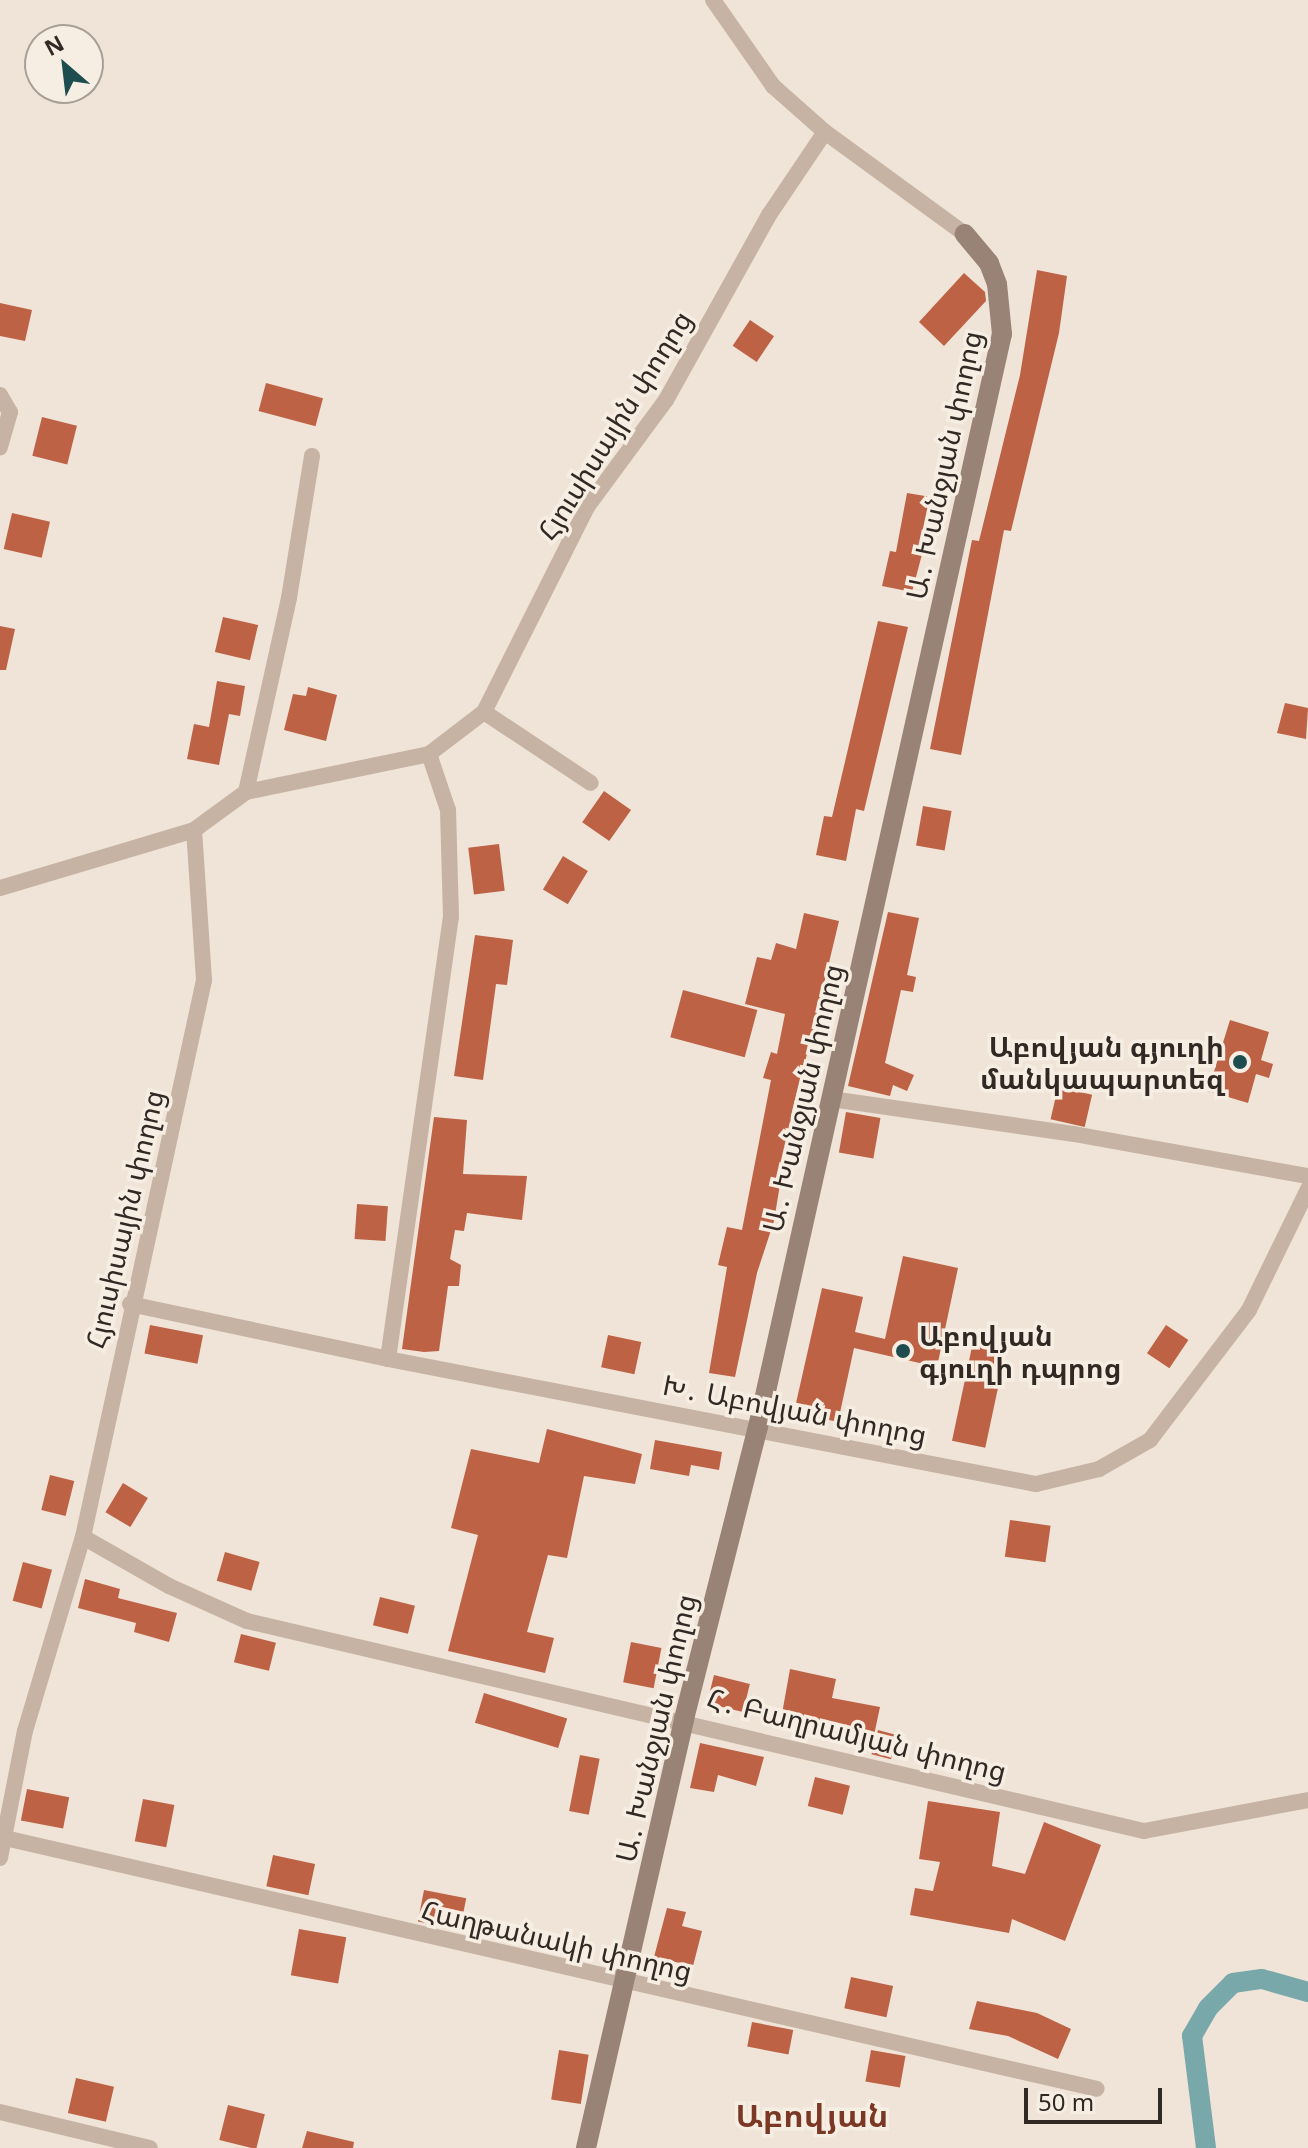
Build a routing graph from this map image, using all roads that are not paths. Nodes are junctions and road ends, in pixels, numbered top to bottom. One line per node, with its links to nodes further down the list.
1 (713, 0): 2 (street, Ա․ Խանջյան փողոց)
2 (825, 132): 3 (street, Ա․ Խանջյան փողոց); 7 (street, Հյուսիսային փողոց)
3 (965, 234): 13 (street, Ա․ Խանջյան փողոց)
4 (0, 395): 5 (street)
5 (0, 448)
6 (312, 456): 10 (street)
7 (484, 712): 8 (street, Հյուսիսային փողոց); 9 (street)
8 (429, 754): 10 (street, Հյուսիսային փողոց); 17 (street)
9 (591, 783)
10 (246, 792): 11 (street, Հյուսիսային փողոց)
11 (194, 830): 12 (street); 16 (street, Հյուսիսային փողոց)
12 (0, 888)
13 (831, 1099): 14 (street); 18 (street, Ա․ Խանջյան փողոց)
14 (1308, 1176)
15 (1308, 1189): 18 (street, Խ․ Աբովյան փողոց)
16 (130, 1304): 17 (street, Խ․ Աբովյան փողոց); 19 (street, Հյուսիսային փողոց)
17 (388, 1359): 18 (street, Խ․ Աբովյան փողոց)
18 (758, 1427): 20 (street, Ա․ Խանջյան փողոց)
19 (83, 1537): 20 (street, Հ․ Բաղրամյան փողոց); 22 (street, Հյուսիսային փողոց)
20 (684, 1719): 21 (street, Հ․ Բաղրամյան փողոց); 24 (street, Ա․ Խանջյան փողոց)
21 (1308, 1800)
22 (5, 1838): 23 (street, Հյուսիսային փողոց); 24 (street, Հաղթանակի փողոց)
23 (0, 1858)
24 (623, 1983): 25 (street, Հաղթանակի փողոց); 28 (street, Ա․ Խանջյան փողոց)
25 (1097, 2089)
26 (0, 2112): 27 (street)
27 (150, 2148)
28 (586, 2148)

